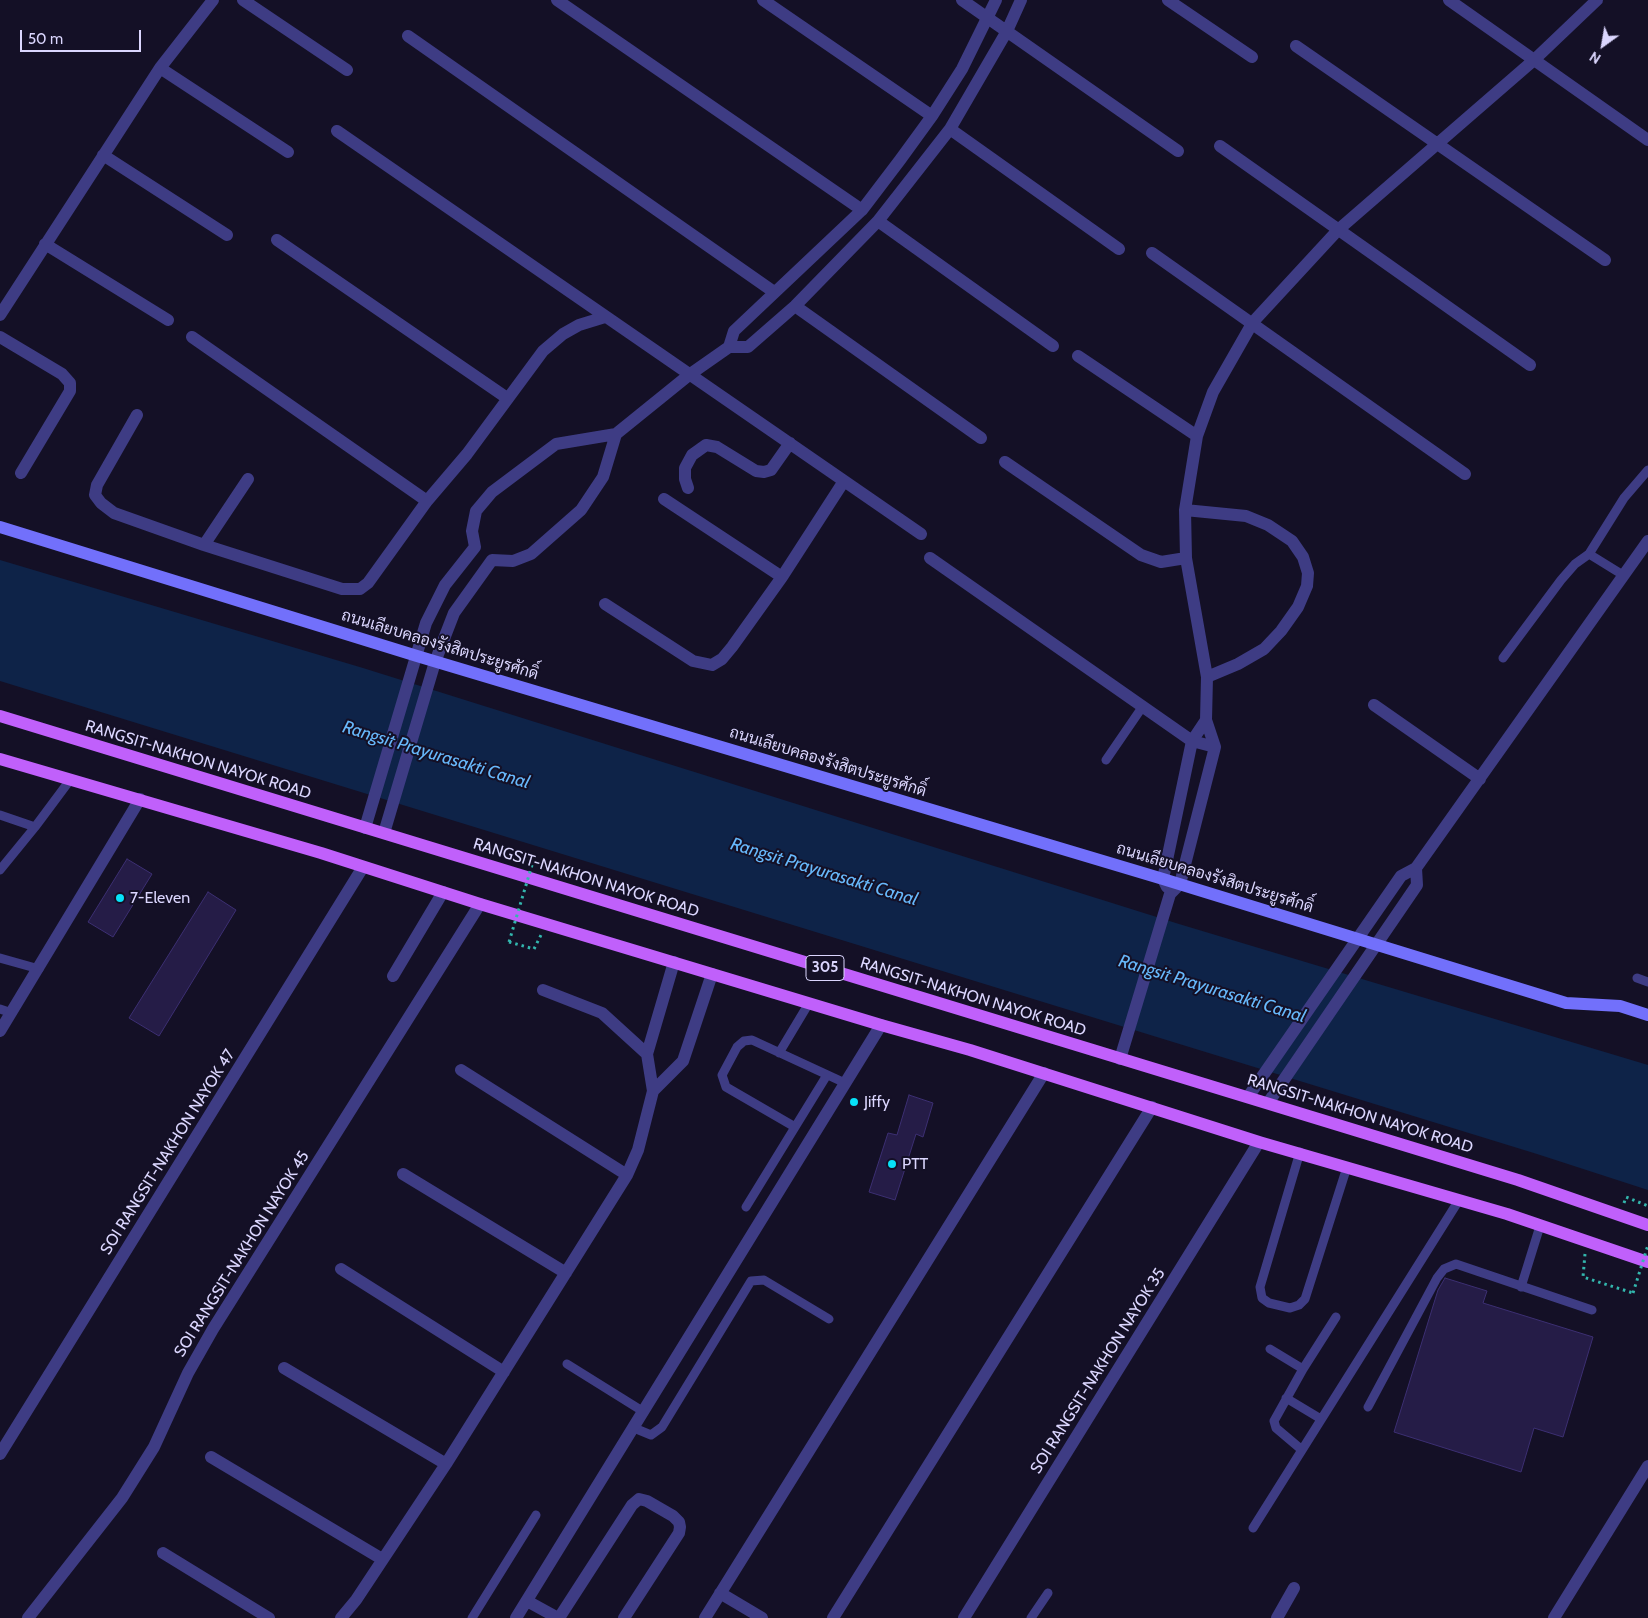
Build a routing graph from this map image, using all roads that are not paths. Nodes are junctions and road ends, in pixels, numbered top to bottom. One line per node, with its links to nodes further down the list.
1 (213, 0): 17 (street)
2 (243, 0): 18 (street)
3 (557, 0): 28 (street)
4 (763, 0): 19 (street)
5 (962, 0): 11 (street)
6 (996, 0): 11 (street)
7 (1021, 0): 12 (street)
8 (1168, 0): 15 (street)
9 (1449, 0): 16 (street)
10 (1597, 0): 16 (street)
11 (988, 18): 12 (street); 19 (street)
12 (1007, 32): 20 (street); 25 (street)
13 (408, 36): 37 (street)
14 (1296, 46): 23 (street)
15 (1252, 57)
16 (1534, 60): 22 (street); 23 (street)
17 (160, 68): 26 (street); 27 (street)
18 (347, 70)
19 (932, 116): 28 (street)
20 (950, 129): 29 (street); 34 (street)
21 (337, 131): 40 (street)
22 (1648, 140)
23 (1437, 145): 30 (street); 36 (street)
24 (1220, 146): 30 (street)
25 (1178, 151)
26 (288, 152)
27 (103, 155): 31 (street); 33 (street)
28 (862, 210): 37 (street)
29 (878, 221): 38 (street); 45 (street)
30 (1338, 230): 42 (street); 48 (street)
31 (227, 235)
32 (277, 240): 50 (street)
33 (44, 244): 39 (street); 41 (street)
34 (1119, 249)
35 (1152, 252): 42 (street)
36 (1605, 260)
37 (774, 292): 46 (street)
38 (795, 306): 46 (street); 54 (street)
39 (0, 314)
40 (605, 317): 49 (street); 50 (street)
41 (168, 320)
42 (1253, 322): 53 (street); 59 (street)
43 (0, 337): 58 (street)
44 (192, 338): 64 (street)
45 (1053, 346)
46 (730, 347): 49 (street)
47 (1078, 356): 53 (street)
48 (1530, 365)
49 (689, 375): 52 (street); 55 (street)
50 (507, 398): 64 (street)
51 (137, 415): 68 (street)
52 (616, 434): 70 (street); 74 (street)
53 (1196, 436): 65 (street)
54 (981, 438)
55 (790, 443): 61 (street); 62 (street)
56 (1005, 462): 73 (street)
57 (1648, 470): 71 (lane)
58 (21, 473)
59 (1465, 474)
60 (248, 479): 68 (street)
61 (844, 481): 67 (street); 76 (street)
62 (688, 488)
63 (664, 500): 76 (street)
64 (427, 502): 68 (street)
65 (1184, 510): 73 (street); 81 (street)
66 (0, 527): 78 (street, ถนนเลียบคลองรังสิตประยูรศักดิ์)
67 (921, 534)
68 (204, 545)
69 (1647, 546): 75 (street)
70 (474, 547): 74 (street); 78 (street)
71 (1589, 554): 75 (lane); 79 (lane)
72 (930, 558): 83 (street)
73 (1186, 558): 81 (street)
74 (492, 560): 80 (street)
75 (1623, 575): 90 (street)
76 (782, 577): 77 (street)
77 (605, 604)
78 (416, 656): 80 (street, ถนนเลียบคลองรังสิตประยูรศักดิ์); 95 (street)
79 (1503, 658)
80 (435, 662): 96 (street); 100 (street, ถนนเลียบคลองรังสิตประยูรศักดิ์)
81 (1207, 677): 85 (street)
82 (1374, 705): 90 (street)
83 (1143, 706): 86 (street); 89 (lane)
84 (0, 716): 95 (main road, RANGSIT-NAKHON NAYOK ROAD / 305)
85 (1206, 720): 86 (street); 87 (street)
86 (1192, 741): 87 (street); 100 (street)
87 (1215, 747): 101 (street)
88 (0, 759): 91 (main road, 305)
89 (1106, 760)
90 (1480, 779): 98 (street)
91 (70, 780): 92 (main road, 305); 94 (lane)
92 (140, 799): 97 (main road, 305); 109 (street)
93 (0, 815): 94 (lane)
94 (35, 827): 99 (lane)
95 (364, 828): 96 (main road, RANGSIT-NAKHON NAYOK ROAD / 305)
96 (384, 833): 122 (main road, RANGSIT-NAKHON NAYOK ROAD / 305)
97 (363, 867): 102 (main road, 305); 159 (street, SOI RANGSIT-NAKHON NAYOK 47)
98 (1416, 868): 105 (street); 106 (street)
99 (0, 870)
100 (1163, 879): 101 (street, ถนนเลียบคลองรังสิตประยูรศักดิ์); 103 (street)
101 (1180, 884): 103 (street); 105 (street, ถนนเลียบคลองรังสิตประยูรศักดิ์)
102 (443, 892): 104 (main road, 305); 111 (street)
103 (1170, 894): 122 (street)
104 (480, 904): 108 (main road, 305); 171 (street, SOI RANGSIT-NAKHON NAYOK 45)
105 (1359, 939): 106 (street, ถนนเลียบคลองรังสิตประยูรศักดิ์); 128 (street)
106 (1376, 944): 117 (street, ถนนเลียบคลองรังสิตประยูรศักดิ์); 129 (street)
107 (0, 958): 109 (lane)
108 (674, 962): 110 (main road, 305); 121 (street)
109 (39, 969): 116 (street)
110 (712, 974): 115 (main road, 305); 127 (street)
111 (393, 976)
112 (1637, 978): 113 (lane)
113 (1648, 982)
114 (543, 990): 121 (street)
115 (809, 1003): 118 (main road, 305); 120 (lane)
116 (6, 1011): 119 (street)
117 (1648, 1015)
118 (881, 1025): 124 (main road, 305); 126 (street)
119 (0, 1031)
120 (779, 1053): 125 (lane); 131 (lane)
121 (646, 1054): 127 (street)
122 (1120, 1059): 128 (main road, RANGSIT-NAKHON NAYOK ROAD / 305)
123 (461, 1070): 136 (street)
124 (1044, 1073): 130 (main road, 305); 169 (street)
125 (827, 1075): 126 (lane); 131 (lane)
126 (846, 1083): 155 (street)
127 (653, 1091): 136 (street)
128 (1248, 1097): 129 (main road, RANGSIT-NAKHON NAYOK ROAD / 305)
129 (1268, 1103): 139 (main road, RANGSIT-NAKHON NAYOK ROAD / 305)
130 (1152, 1107): 132 (main road, 305); 180 (street)
131 (795, 1127): 138 (lane)
132 (1259, 1142): 133 (main road, 305); 181 (street, SOI RANGSIT-NAKHON NAYOK 35)
133 (1300, 1152): 134 (main road, 305); 134 (lane)
134 (1347, 1166): 137 (main road, 305)
135 (403, 1174): 143 (street)
136 (626, 1175): 143 (street)
137 (1459, 1200): 140 (main road, 305); 156 (lane)
138 (746, 1207)
139 (1648, 1225)
140 (1540, 1226): 141 (main road, 305); 144 (lane)
141 (1648, 1262)
142 (341, 1269): 152 (street)
143 (566, 1273): 152 (street)
144 (1521, 1287): 145 (lane); 154 (lane)
145 (1592, 1310)
146 (1336, 1317): 151 (lane)
147 (829, 1319): 157 (lane)
148 (1270, 1349): 151 (lane)
149 (567, 1364): 155 (lane)
150 (284, 1368): 161 (street)
151 (1303, 1369): 153 (lane)
152 (504, 1372): 161 (street)
153 (1286, 1398): 156 (lane); 158 (lane)
154 (1368, 1407)
155 (644, 1412): 157 (street)
156 (1321, 1419): 158 (lane)
157 (634, 1428): 170 (street)
158 (1302, 1450): 164 (lane)
159 (0, 1454)
160 (211, 1457): 166 (street)
161 (446, 1464): 166 (street)
162 (1648, 1466): 184 (street)
163 (536, 1515): 174 (lane)
164 (1253, 1528)
165 (163, 1553): 172 (street)
166 (382, 1559): 173 (street)
167 (1294, 1588): 183 (street)
168 (1048, 1593): 182 (lane)
169 (720, 1594): 178 (street); 179 (street)
170 (527, 1600): 175 (street); 176 (street)
171 (28, 1618)
172 (270, 1618)
173 (341, 1618)
174 (472, 1618)
175 (516, 1618)
176 (558, 1618): 177 (street)
177 (624, 1618)
178 (705, 1618)
179 (762, 1618)
180 (834, 1618)
181 (964, 1618)
182 (1031, 1618)
183 (1277, 1618)
184 (1554, 1618)

